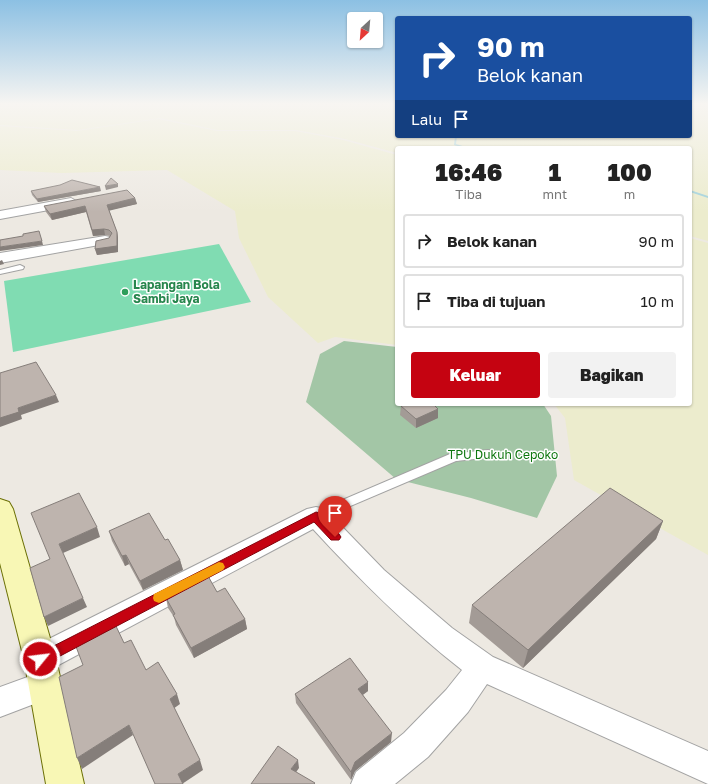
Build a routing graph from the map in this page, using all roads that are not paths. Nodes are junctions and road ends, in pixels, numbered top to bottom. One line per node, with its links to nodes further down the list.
1 (84, 199): 2 (street)
2 (0, 215)
3 (105, 240): 4 (street)
4 (0, 258)
5 (20, 267): 6 (lane)
6 (0, 272)
7 (488, 454): 9 (lane)
8 (0, 513): 10 (main road)
9 (316, 516): 11 (street); 12 (street)
10 (5, 548): 12 (main road)
11 (482, 667): 14 (street); 16 (street)
12 (42, 673): 13 (street); 15 (main road)
13 (0, 702)
14 (708, 768)
15 (65, 784)
16 (368, 784)

